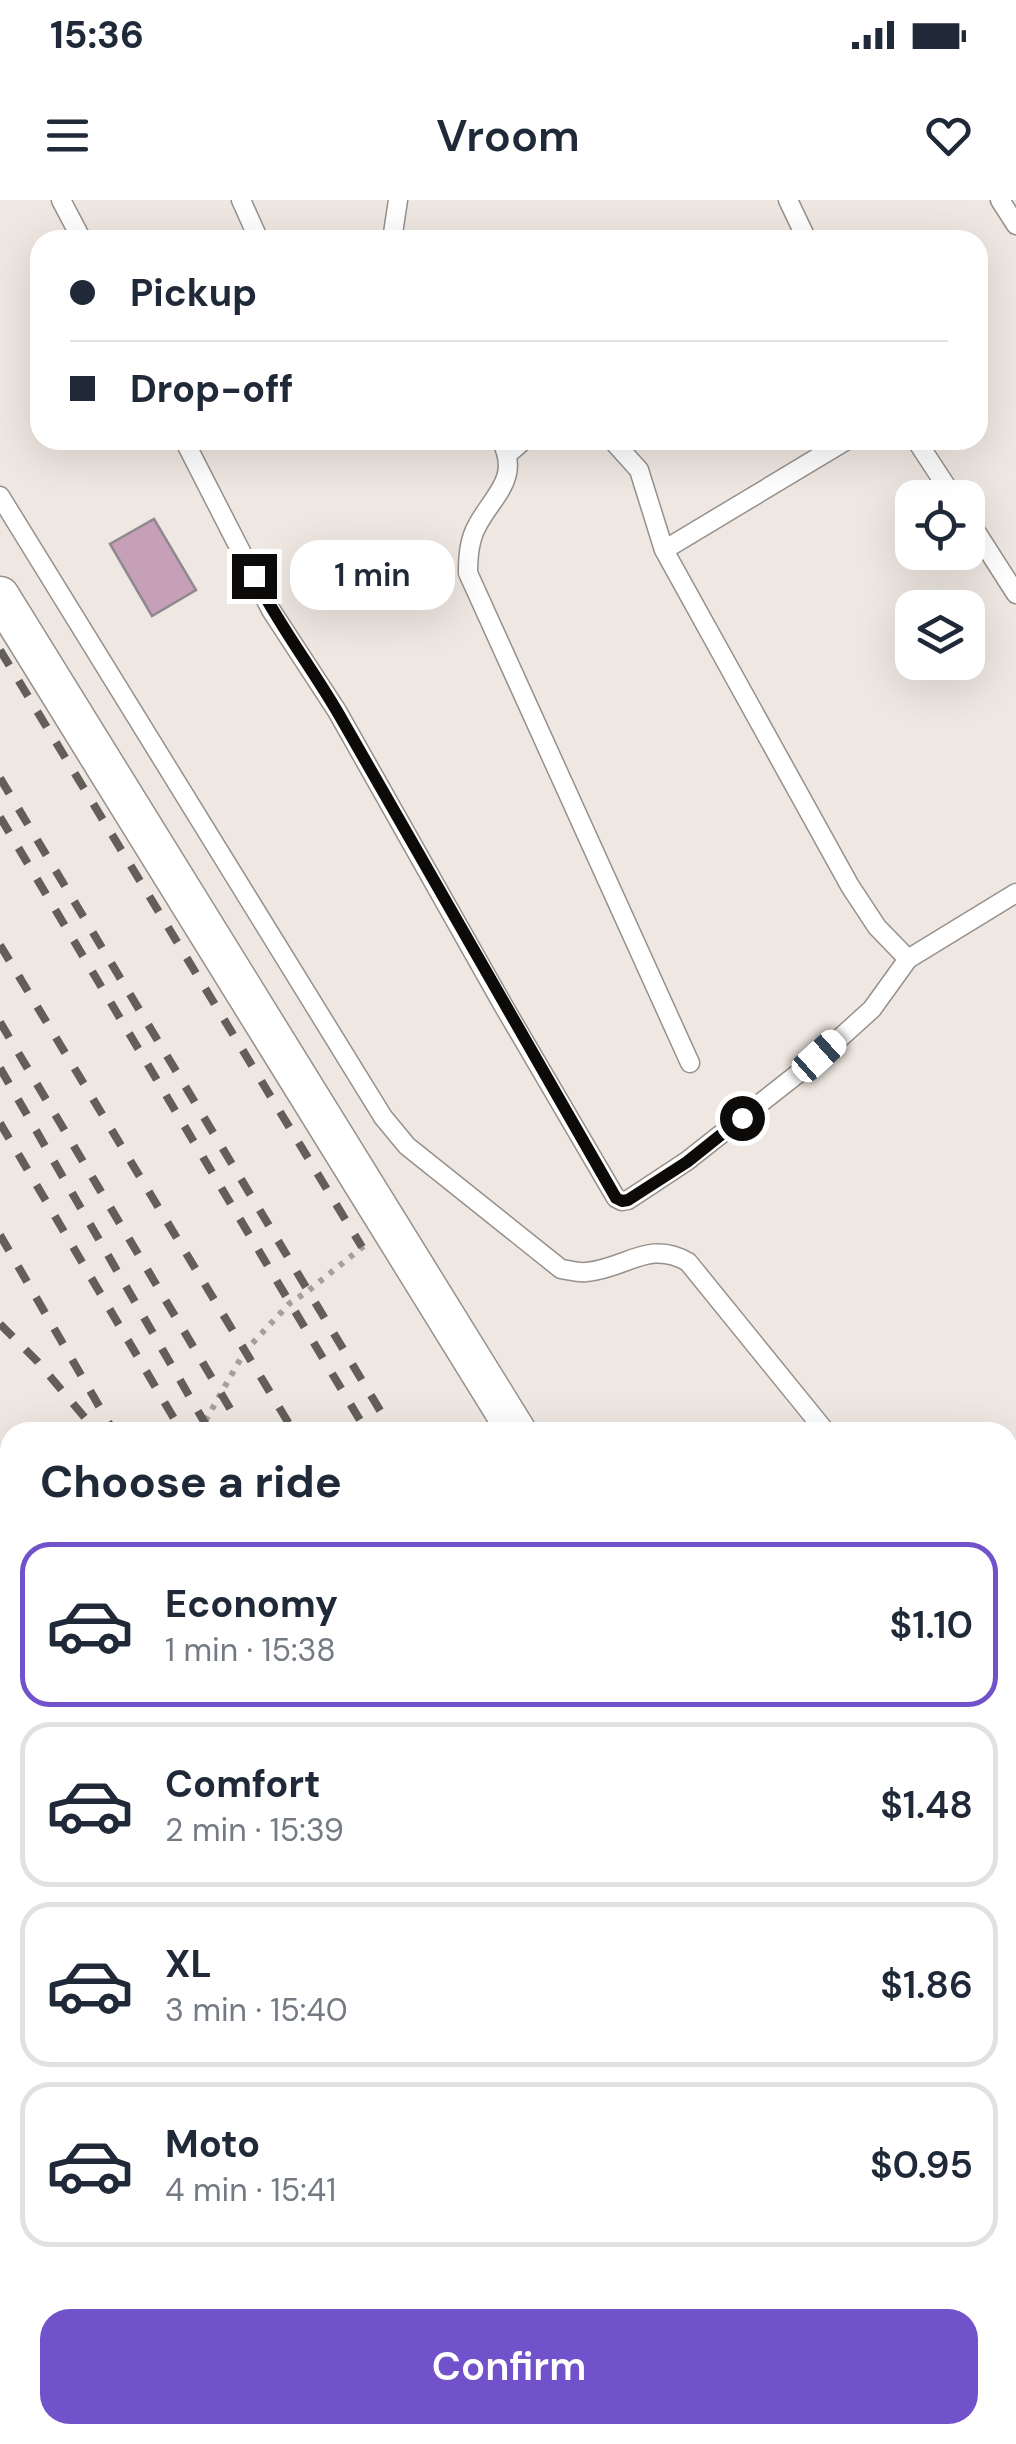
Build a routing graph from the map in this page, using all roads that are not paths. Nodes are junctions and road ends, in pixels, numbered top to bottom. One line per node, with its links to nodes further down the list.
1 (61, 200): 7 (lane)
2 (241, 200): 8 (lane)
3 (398, 200): 9 (lane)
4 (788, 200): 10 (lane)
5 (1000, 200): 6 (lane)
6 (1016, 225)
7 (77, 230)
8 (254, 230)
9 (394, 230)
10 (803, 230)
11 (189, 450): 23 (lane)
12 (505, 450): 24 (lane)
13 (621, 450): 19 (lane)
14 (830, 450): 19 (lane)
15 (923, 450): 16 (lane)
16 (942, 480)
17 (0, 496): 26 (lane)
18 (985, 546): 20 (lane)
19 (664, 550): 23 (lane)
20 (1016, 594)
21 (0, 596): 25 (street)
22 (1016, 893): 23 (lane)
23 (908, 959)
24 (690, 1063)
25 (511, 1422)
26 (818, 1422)

